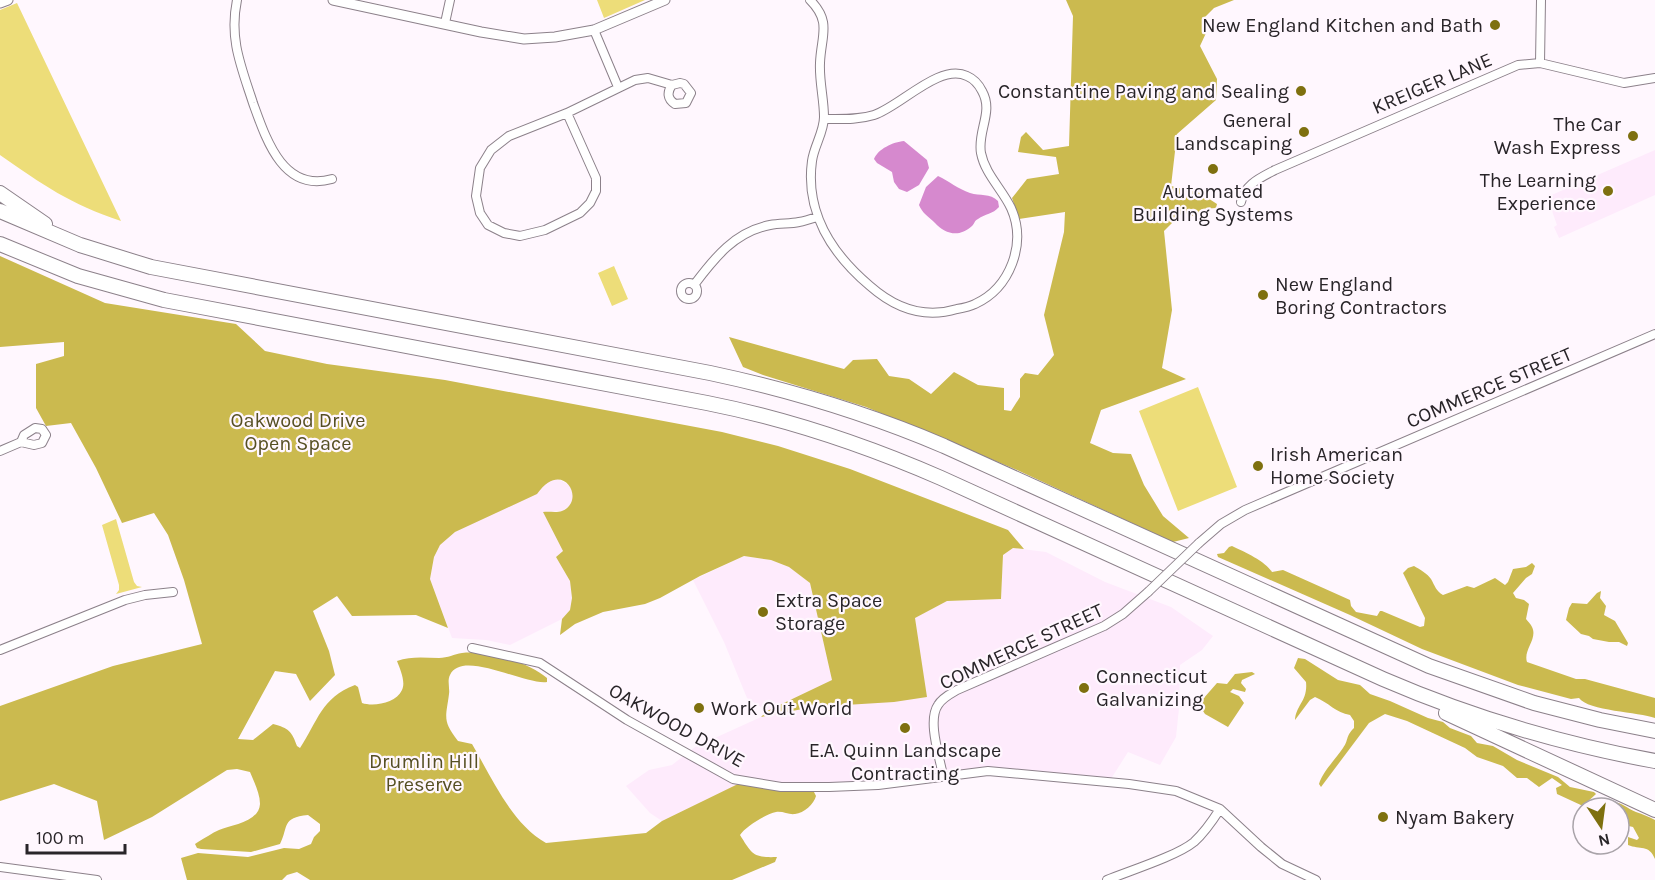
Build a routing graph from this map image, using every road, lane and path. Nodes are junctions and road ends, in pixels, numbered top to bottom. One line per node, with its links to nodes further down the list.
1 (8, 0): 8 (street)
2 (237, 0): 17 (street)
3 (333, 0): 9 (street)
4 (450, 0): 9 (street)
5 (665, 0): 10 (street)
6 (810, 0): 16 (street)
7 (1540, 0): 11 (street)
8 (0, 3)
9 (445, 24): 10 (street)
10 (594, 30): 14 (street)
11 (1540, 63): 12 (street, KREIGER LANE); 19 (street, KREIGER LANE)
12 (1655, 78)
13 (672, 85): 14 (street)
14 (618, 87): 15 (street)
15 (567, 113): 15 (street)
16 (825, 119): 21 (street); 21 (street)
17 (332, 179)
18 (0, 193): 23 (highway)
19 (1241, 202)
20 (0, 210): 23 (highway)
21 (817, 217): 26 (street)
22 (0, 243): 25 (highway)
23 (80, 246): 34 (highway)
24 (0, 249): 25 (highway)
25 (30, 258): 33 (highway)
26 (694, 285)
27 (1655, 334): 36 (street, COMMERCE STREET, bridge)
28 (21, 441): 29 (street)
29 (0, 451)
30 (173, 592): 32 (street)
31 (472, 648): 36 (street, OAKWOOD DRIVE)
32 (0, 650)
33 (1392, 683): 35 (highway); 38 (highway)
34 (1655, 731)
35 (1655, 761)
36 (943, 776): 37 (street, OAKWOOD DRIVE)
37 (1220, 809): 41 (street); 42 (street, OAKWOOD DRIVE)
38 (1655, 810)
39 (0, 867): 40 (street)
40 (97, 880)
41 (1107, 880)
42 (1316, 880)

